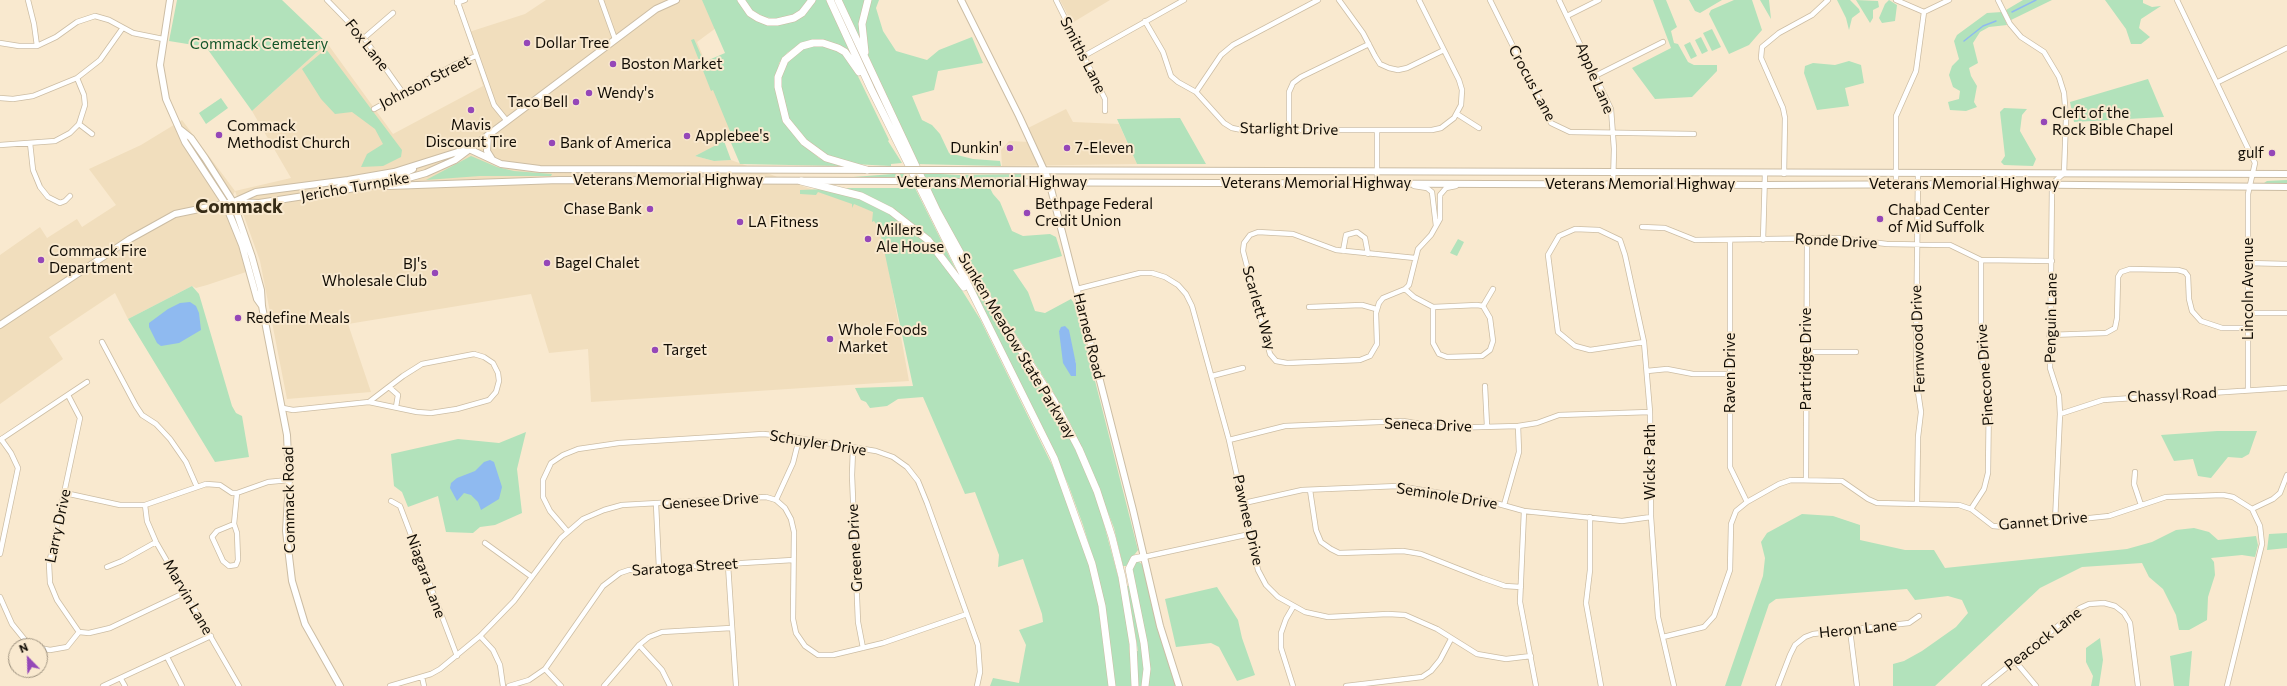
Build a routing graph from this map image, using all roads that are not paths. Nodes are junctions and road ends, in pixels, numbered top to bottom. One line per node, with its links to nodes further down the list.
1 (28, 0): 40 (street)
2 (170, 0): 35 (main road)
3 (327, 0): 34 (street, Fox Lane)
4 (465, 0): 27 (street)
5 (600, 0): 36 (street)
6 (664, 0): 28 (main road, Jericho Turnpike)
7 (676, 0): 28 (main road, Jericho Turnpike)
8 (741, 0): 9 (highway)
9 (812, 0)
10 (830, 0): 49 (highway, Sunken Meadow State Parkway)
11 (838, 0): 45 (highway, Sunken Meadow State Parkway)
12 (868, 0): 45 (highway)
13 (960, 0): 72 (main road, Harned Road)
14 (1056, 0): 44 (street, Smiths Lane)
15 (1184, 0): 32 (street)
16 (1318, 0): 50 (street)
17 (1339, 0): 39 (street)
18 (1419, 0): 42 (street)
19 (1490, 0): 62 (street, Crocus Lane)
20 (1560, 0): 31 (street, Apple Lane)
21 (1600, 0): 31 (street)
22 (1828, 0): 77 (street)
23 (1896, 0): 30 (street)
24 (1949, 0): 30 (street)
25 (1998, 0): 75 (street)
26 (2176, 0): 48 (street, Lincoln Avenue)
27 (457, 1): 43 (street)
28 (660, 7): 36 (main road, Jericho Turnpike)
29 (393, 12): 34 (street)
30 (1924, 12): 78 (street)
31 (1568, 16): 46 (street, Apple Lane)
32 (1145, 22): 44 (street); 50 (street, Starlight Drive)
33 (122, 29): 35 (street); 40 (street); 47 (street)
34 (364, 38): 51 (street, Fox Lane)
35 (163, 39): 59 (main road)
36 (615, 39): 56 (main road, Jericho Turnpike)
37 (1663, 42): 46 (street)
38 (0, 43): 40 (street)
39 (1369, 44): 42 (street); 60 (street)
40 (37, 46)
41 (2287, 48): 48 (street)
42 (1444, 50): 55 (street)
43 (476, 56): 51 (street, Johnson Street); 56 (street)
44 (1084, 56): 54 (street, Smiths Lane)
45 (868, 64): 230 (highway, Sunken Meadow State Parkway)
46 (1597, 75): 62 (street, Apple Lane)
47 (77, 78): 52 (street); 57 (street)
48 (2218, 82): 80 (street, Lincoln Avenue)
49 (871, 89): 71 (highway); 120 (highway, Sunken Meadow State Parkway)
50 (1196, 92): 60 (street, Starlight Drive)
51 (403, 93): 53 (street, Johnson Street)
52 (0, 98)
53 (374, 109)
54 (1105, 111)
55 (1457, 114): 58 (street); 61 (street, Starlight Drive)
56 (507, 121): 65 (main road, Jericho Turnpike)
57 (79, 124): 63 (street); 66 (street)
58 (1479, 128)
59 (181, 130): 102 (main road, Commack Road); 103 (main road, Commack Road)
60 (1289, 130): 61 (street, Starlight Drive)
61 (1377, 131): 73 (street)
62 (1614, 133): 64 (street, Crocus Lane); 74 (street, Apple Lane)
63 (92, 134)
64 (1694, 134)
65 (488, 135): 68 (main road, Jericho Turnpike); 69 (main road)
66 (30, 143): 67 (street); 101 (street)
67 (0, 145)
68 (469, 149): 69 (main road, Veterans Memorial Highway); 70 (main road, Jericho Turnpike); 95 (main road, Jericho Turnpike)
69 (494, 161): 71 (main road, Veterans Memorial Highway)
70 (419, 166): 82 (main road, Jericho Turnpike); 98 (main road)
71 (868, 170): 72 (main road, Veterans Memorial Highway, bridge)
72 (1045, 170): 73 (main road, Veterans Memorial Highway); 85 (main road, Harned Road)
73 (1377, 172): 74 (main road, Veterans Memorial Highway); 87 (street)
74 (1613, 173): 76 (main road, Veterans Memorial Highway); 90 (street, Apple Lane)
75 (2064, 173): 79 (main road, Veterans Memorial Highway); 80 (main road, Veterans Memorial Highway); 93 (street)
76 (1765, 174): 77 (main road, Veterans Memorial Highway); 94 (street)
77 (1784, 174): 78 (main road, Veterans Memorial Highway)
78 (1896, 174): 79 (main road, Veterans Memorial Highway); 91 (street)
79 (1918, 174): 92 (street, Fernwood Drive)
80 (2253, 174): 81 (main road, Veterans Memorial Highway); 96 (street, Lincoln Avenue)
81 (2287, 174)
82 (353, 180): 84 (main road, Jericho Turnpike); 99 (main road)
83 (801, 181): 85 (main road, Veterans Memorial Highway, bridge); 95 (main road, Veterans Memorial Highway); 120 (highway)
84 (338, 182): 86 (main road, Jericho Turnpike); 100 (main road)
85 (1049, 182): 87 (main road, Veterans Memorial Highway); 117 (main road, Harned Road)
86 (318, 184): 100 (main road); 102 (main road, Jericho Turnpike)
87 (1377, 184): 88 (main road, Veterans Memorial Highway)
88 (1401, 184): 89 (main road, Veterans Memorial Highway); 104 (street)
89 (1465, 184): 90 (main road, Veterans Memorial Highway); 104 (street)
90 (1613, 184): 94 (main road, Veterans Memorial Highway)
91 (1896, 184): 92 (main road, Veterans Memorial Highway); 94 (main road, Veterans Memorial Highway)
92 (1918, 184): 93 (main road, Veterans Memorial Highway); 109 (street, Fernwood Drive)
93 (2052, 184): 96 (main road, Veterans Memorial Highway); 114 (street, Penguin Lane)
94 (1764, 185): 108 (street)
95 (373, 186): 98 (main road, Jericho Turnpike)
96 (2250, 187): 97 (main road, Veterans Memorial Highway); 115 (street, Lincoln Avenue)
97 (2287, 187)
98 (355, 190): 99 (main road, Jericho Turnpike)
99 (329, 193): 100 (main road, Jericho Turnpike)
100 (320, 194): 102 (main road, Jericho Turnpike)
101 (70, 196)
102 (233, 202): 103 (main road, Jericho Turnpike); 121 (main road, Commack Road)
103 (226, 203): 121 (main road, Commack Road); 128 (main road, Jericho Turnpike)
104 (1436, 226): 112 (street)
105 (1642, 227): 107 (street, Ronde Drive)
106 (1806, 238): 108 (street, Ronde Drive); 109 (street, Ronde Drive); 133 (street, Partridge Drive)
107 (1730, 240): 108 (street, Ronde Drive); 137 (street, Raven Drive)
108 (1763, 240)
109 (1916, 244): 113 (street, Ronde Drive); 169 (street, Fernwood Drive)
110 (1343, 251): 111 (street, Scarlett Way); 111 (street); 125 (street, Scarlett Way)
111 (1368, 254): 112 (street, Scarlett Way)
112 (1415, 258): 118 (street)
113 (1981, 260): 114 (street, Ronde Drive); 173 (street, Pinecone Drive)
114 (2052, 261): 130 (street, Penguin Lane)
115 (2248, 264): 116 (street); 126 (street, Lincoln Avenue)
116 (2287, 264)
117 (1077, 289): 138 (street, Pawnee Drive); 185 (main road, Harned Road)
118 (1405, 289): 124 (street); 125 (street)
119 (1493, 289): 122 (street)
120 (976, 303): 229 (highway, Sunken Meadow State Parkway)
121 (262, 306): 147 (main road, Commack Road)
122 (1483, 306): 124 (street); 124 (street)
123 (1309, 307): 125 (street)
124 (1433, 307)
125 (1376, 309)
126 (2248, 313): 127 (street); 129 (street, Lincoln Avenue)
127 (2287, 313)
128 (0, 325)
129 (2248, 328): 130 (street); 143 (street, Lincoln Avenue)
130 (2049, 335): 149 (street, Penguin Lane)
131 (102, 342): 160 (street)
132 (1644, 342): 132 (street, Wicks Path); 136 (street, Wicks Path)
133 (1806, 352): 134 (street); 158 (street, Partridge Drive)
134 (1856, 352)
135 (1243, 368): 138 (street)
136 (1647, 371): 137 (street); 148 (street, Wicks Path)
137 (1730, 374): 166 (street, Raven Drive)
138 (1212, 376): 154 (street, Pawnee Drive)
139 (87, 382): 144 (street)
140 (1485, 386): 150 (street)
141 (389, 387): 145 (street); 146 (street); 146 (street)
142 (2287, 388): 143 (street, Chassyl Road)
143 (2248, 390): 149 (street, Chassyl Road)
144 (68, 395): 152 (street); 162 (street, Larry Drive)
145 (369, 402): 146 (street); 147 (street)
146 (396, 407)
147 (283, 408): 159 (main road, Commack Road)
148 (1650, 412): 151 (street, Seneca Drive); 177 (street, Wicks Path)
149 (2060, 414): 178 (street, Penguin Lane)
150 (1487, 426): 151 (street, Seneca Drive); 154 (street, Seneca Drive)
151 (1518, 426): 171 (street)
152 (1, 439): 184 (street)
153 (799, 439): 155 (street, Schuyler Drive); 164 (street); 180 (street, Schuyler Drive)
154 (1229, 440): 167 (street, Pawnee Drive)
155 (853, 448): 195 (street, Schuyler Drive); 206 (street, Greene Drive)
156 (2135, 472): 172 (street)
157 (2287, 475): 174 (street)
158 (1806, 479): 166 (street, Gannet Drive); 169 (street, Gannet Drive)
159 (289, 480): 163 (street); 219 (main road, Commack Road)
160 (197, 487): 163 (street); 170 (street)
161 (1310, 490): 167 (street, Seminole Drive); 171 (street, Seminole Drive); 191 (street)
162 (65, 493): 170 (street); 199 (street, Larry Drive)
163 (237, 493): 179 (street)
164 (776, 500): 168 (street, Genesee Drive); 186 (street, Genesee Drive)
165 (391, 501): 208 (street, Niagara Lane)
166 (1747, 502): 202 (street, Gannet Drive)
167 (1244, 503): 181 (street, Pawnee Drive)
168 (656, 504): 180 (street, Genesee Drive); 189 (street)
169 (1917, 504): 173 (street, Gannet Drive)
170 (145, 505): 182 (street, Marvin Lane)
171 (1504, 505): 175 (street, Seminole Drive)
172 (2141, 505): 174 (street, Gannet Drive); 178 (street, Gannet Drive)
173 (1971, 509): 178 (street, Gannet Drive)
174 (2252, 509): 243 (street)
175 (1524, 512): 176 (street, Seminole Drive); 191 (street)
176 (1590, 517): 177 (street, Seminole Drive); 236 (street)
177 (1651, 517): 202 (street, Wicks Path)
178 (2055, 522)
179 (234, 524): 179 (street)
180 (568, 532): 190 (street, Genesee Drive)
181 (1250, 534): 185 (street); 194 (street, Pawnee Drive)
182 (156, 542): 188 (street); 192 (street, Marvin Lane)
183 (484, 543): 190 (street)
184 (0, 554)
185 (1144, 557): 231 (highway); 232 (main road, Harned Road)
186 (793, 560): 187 (street, Saratoga Street); 206 (street, Genesee Drive)
187 (728, 564): 189 (street, Saratoga Street); 197 (street)
188 (107, 567)
189 (660, 568): 212 (street, Saratoga Street)
190 (532, 577): 201 (street, Genesee Drive)
191 (1521, 587): 209 (street)
192 (186, 592): 199 (street); 200 (street, Marvin Lane)
193 (0, 597): 203 (street)
194 (1293, 607): 204 (street, Pawnee Drive); 233 (street)
195 (966, 614): 206 (street, Genesee Drive); 228 (street, Schuyler Drive)
196 (1918, 616): 198 (street, Heron Lane)
197 (731, 628): 205 (street); 227 (street)
198 (1850, 630): 238 (street, Heron Lane); 239 (street)
199 (79, 632): 207 (street)
200 (211, 636): 210 (street); 218 (street, Marvin Lane)
201 (480, 636): 208 (street, Genesee Drive); 222 (street)
202 (1663, 637): 237 (street, Wicks Path)
203 (23, 638)
204 (1451, 639): 209 (street, Pawnee Drive); 234 (street)
205 (639, 645): 225 (street); 226 (street)
206 (863, 648)
207 (48, 650)
208 (457, 656): 213 (street, Genesee Drive)
209 (1531, 656): 235 (street)
210 (167, 657): 214 (street); 217 (street)
211 (2015, 661): 240 (street, Peacock Lane); 241 (street); 242 (street, Peacock Lane)
212 (545, 669): 223 (street, Saratoga Street); 224 (street)
213 (422, 677): 220 (street, Genesee Drive); 221 (street)
214 (121, 679): 215 (street); 216 (street)
215 (103, 686)
216 (125, 686)
217 (182, 686)
218 (239, 686)
219 (340, 686)
220 (390, 686)
221 (424, 686)
222 (504, 686)
223 (510, 686)
224 (561, 686)
225 (604, 686)
226 (670, 686)
227 (736, 686)
228 (977, 686)
229 (1112, 686)
230 (1135, 686)
231 (1145, 686)
232 (1179, 686)
233 (1293, 686)
234 (1346, 686)
235 (1536, 686)
236 (1601, 686)
237 (1674, 686)
238 (1778, 686)
239 (1857, 686)
240 (1984, 686)
241 (2036, 686)
242 (2138, 686)
243 (2227, 686)

